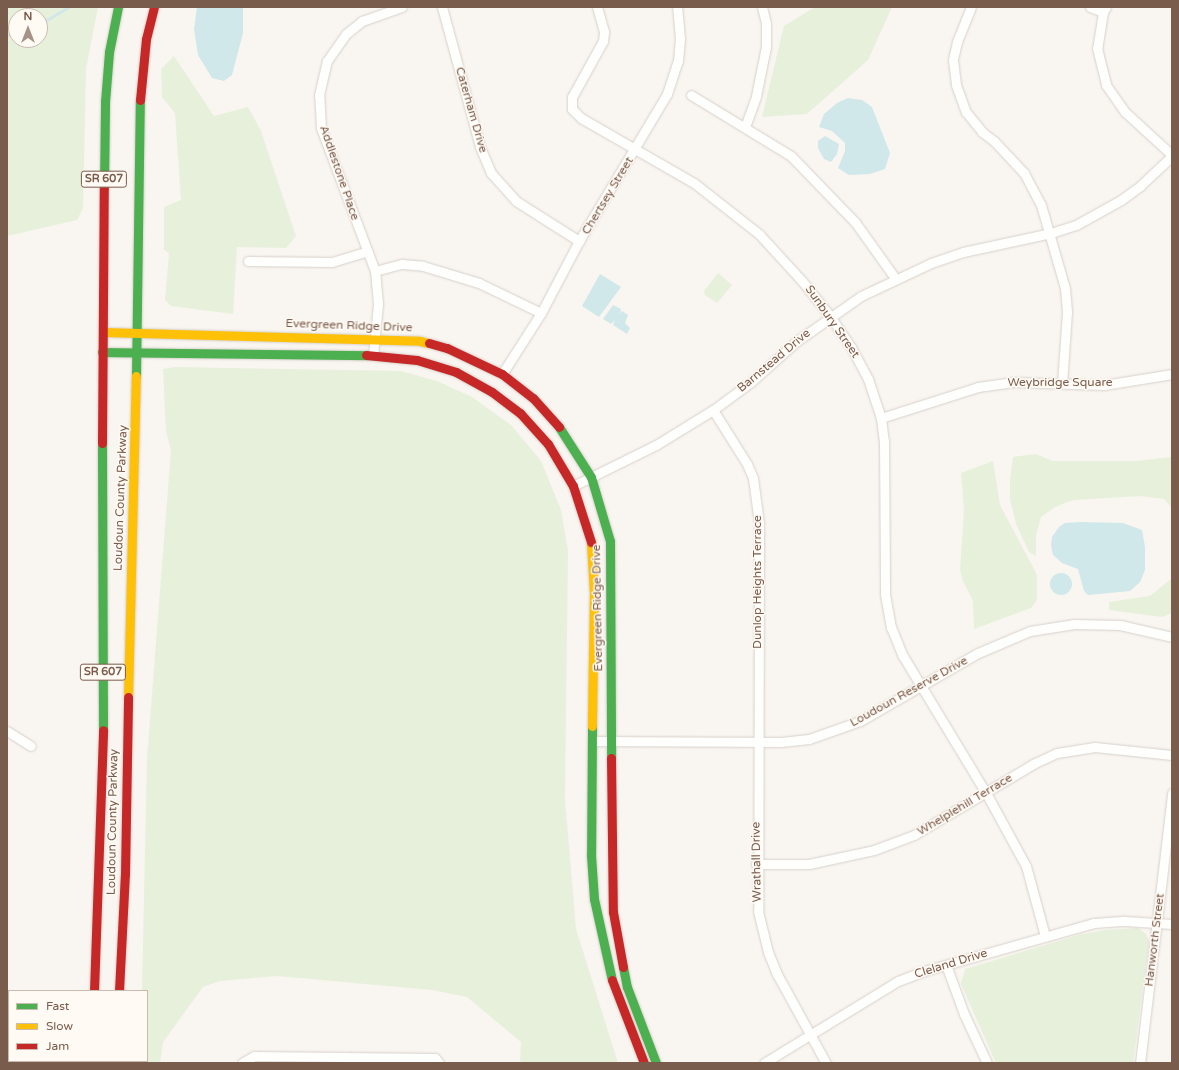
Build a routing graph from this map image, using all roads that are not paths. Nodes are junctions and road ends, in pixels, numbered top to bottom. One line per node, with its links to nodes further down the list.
1 (118, 7): 23 (street, Loudoun County Parkway / SR 607)
2 (154, 7): 24 (street, Loudoun County Parkway / SR 607)
3 (402, 7): 17 (street, Addlestone Place)
4 (442, 7): 16 (street, Caterham Drive)
5 (597, 7): 13 (street, Sunbury Street)
6 (677, 7): 13 (street, Chertsey Street)
7 (762, 7): 12 (street)
8 (971, 7): 15 (street)
9 (1090, 7): 10 (street)
10 (1104, 10): 14 (street)
11 (691, 96): 12 (street)
12 (745, 127): 20 (street)
13 (635, 151): 16 (street, Chertsey Street); 22 (street, Sunbury Street)
14 (1172, 155): 15 (street, Barnstead Drive)
15 (1051, 233): 20 (street, Barnstead Drive); 31 (street)
16 (580, 241): 21 (street, Chertsey Street)
17 (367, 251): 18 (street); 19 (street, Addlestone Place)
18 (248, 261)
19 (375, 271): 21 (street); 25 (street, Addlestone Place)
20 (895, 278): 22 (street, Barnstead Drive)
21 (541, 313): 29 (street, Chertsey Street)
22 (830, 316): 32 (street, Barnstead Drive); 33 (street, Sunbury Street)
23 (102, 332): 24 (street, Evergreen Ridge Drive); 26 (street, Loudoun County Parkway / SR 607)
24 (138, 333): 25 (street, Evergreen Ridge Drive); 27 (street, Loudoun County Parkway / SR 607)
25 (376, 338): 28 (street, Addlestone Place); 29 (street, Evergreen Ridge Drive)
26 (102, 352): 27 (street, Evergreen Ridge Drive); 51 (street, Loudoun County Parkway / SR 607)
27 (137, 352): 28 (street, Evergreen Ridge Drive); 52 (street, Loudoun County Parkway / SR 607)
28 (372, 355): 35 (street, Evergreen Ridge Drive)
29 (502, 374): 34 (street, Evergreen Ridge Drive)
30 (1172, 374): 31 (street, Weybridge Square)
31 (1062, 383): 33 (street, Weybridge Square)
32 (713, 410): 34 (street, Barnstead Drive); 41 (street, Dunlop Heights Terrace)
33 (881, 418): 37 (street, Sunbury Street)
34 (591, 477): 35 (street, Barnstead Drive); 40 (street, Evergreen Ridge Drive)
35 (573, 486): 39 (street, Evergreen Ridge Drive)
36 (1172, 637): 37 (street, Loudoun Reserve Drive)
37 (921, 686): 41 (street, Loudoun Reserve Drive); 44 (street, Sunbury Street)
38 (7, 731): 42 (street)
39 (593, 741): 40 (street, Loudoun Reserve Drive); 58 (street, Evergreen Ridge Drive)
40 (611, 741): 41 (street, Loudoun Reserve Drive); 59 (street, Evergreen Ridge Drive)
41 (757, 742): 46 (street, Wrathall Drive)
42 (31, 746)
43 (1172, 754): 44 (street, Whelplehill Terrace)
44 (986, 793): 46 (street, Whelplehill Terrace); 49 (street, Sunbury Street)
45 (1172, 793): 47 (street, Hanworth Street)
46 (756, 864): 53 (street, Wrathall Drive)
47 (1158, 922): 48 (street, Cleland Drive); 49 (street, Cleland Drive); 63 (street, Hanworth Street)
48 (1172, 924)
49 (1045, 936): 50 (street, Cleland Drive)
50 (946, 965): 53 (street, Cleland Drive); 62 (street)
51 (94, 990)
52 (119, 990)
53 (809, 1036): 60 (street, Cleland Drive); 61 (street, Wrathall Drive)
54 (295, 1060): 55 (street); 56 (street)
55 (409, 1060): 57 (street)
56 (242, 1063)
57 (439, 1063)
58 (644, 1063)
59 (656, 1063)
60 (764, 1063)
61 (826, 1063)
62 (987, 1063)
63 (1140, 1063)

